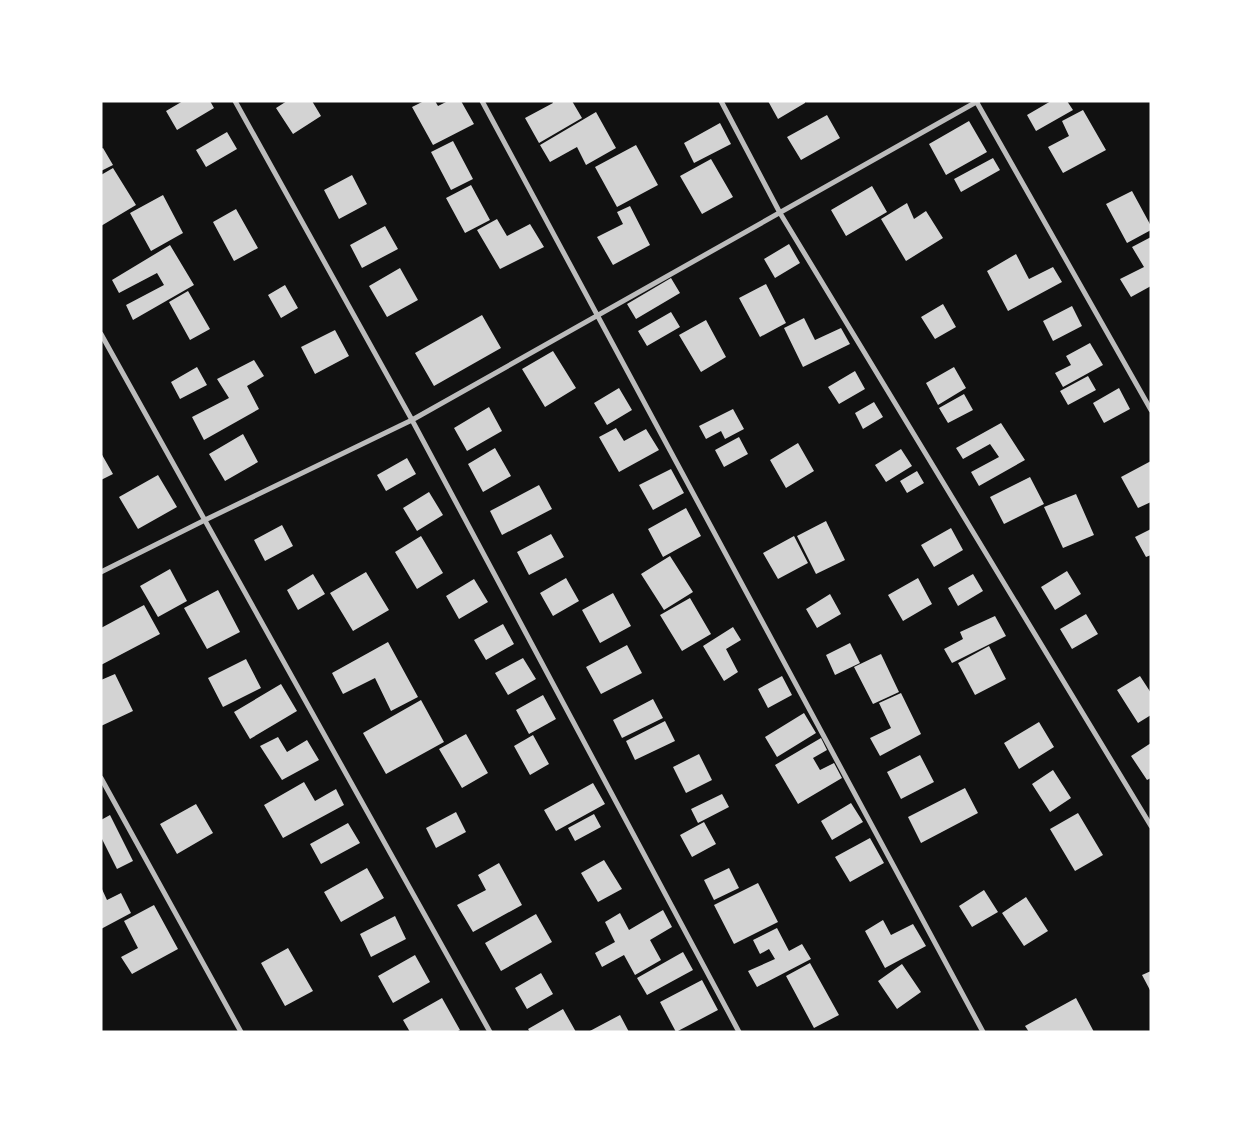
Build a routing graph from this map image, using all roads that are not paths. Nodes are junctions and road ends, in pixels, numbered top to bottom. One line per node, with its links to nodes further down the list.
1 (235, 101): 9 (street)
2 (482, 101): 6 (street)
3 (721, 101): 5 (street)
4 (977, 101): 5 (street); 8 (street)
5 (780, 213): 6 (street); 13 (street)
6 (597, 316): 9 (street); 17 (street)
7 (101, 334): 10 (street)
8 (1151, 410)
9 (412, 420): 10 (street); 16 (street)
10 (205, 520): 11 (street); 15 (street)
11 (101, 572)
12 (101, 778): 14 (street)
13 (1151, 826)
14 (241, 1032)
15 (490, 1032)
16 (739, 1032)
17 (983, 1032)

